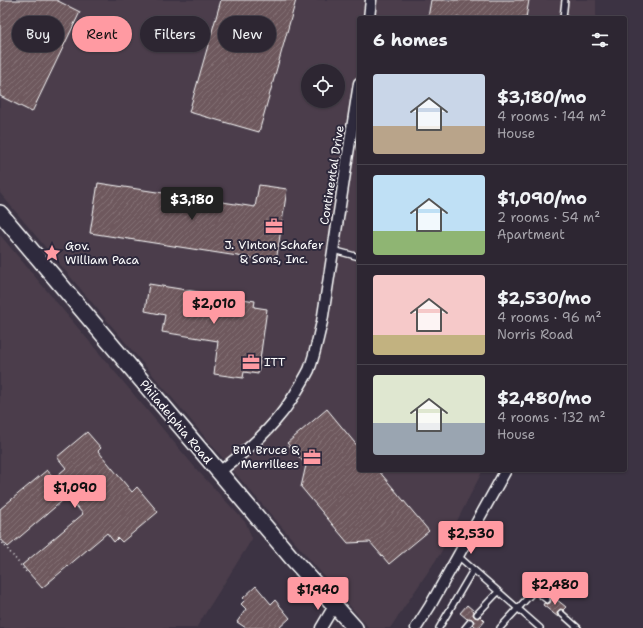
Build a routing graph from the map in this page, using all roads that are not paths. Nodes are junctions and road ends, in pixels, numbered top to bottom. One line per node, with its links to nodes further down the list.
1 (371, 0): 3 (street)
2 (565, 0): 4 (lane)
3 (369, 16)
4 (563, 16)
5 (357, 96): 7 (street, Continental Drive)
6 (0, 213): 9 (main road, Philadelphia Road)
7 (333, 250): 8 (lane); 9 (street, Continental Drive)
8 (357, 256)
9 (218, 472): 15 (main road, Philadelphia Road)
10 (505, 472): 11 (street)
11 (458, 556): 12 (lane); 22 (street)
12 (473, 570): 13 (lane); 23 (lane)
13 (498, 592): 16 (lane); 18 (lane)
14 (547, 600): 16 (lane)
15 (334, 606): 20 (street); 21 (main road, Philadelphia Road)
16 (518, 608): 25 (lane); 26 (lane)
17 (561, 613): 27 (lane)
18 (477, 614)
19 (470, 622): 24 (lane)
20 (321, 628)
21 (355, 628)
22 (416, 628)
23 (439, 628)
24 (465, 628)
25 (500, 628)
26 (540, 628)
27 (578, 628)

